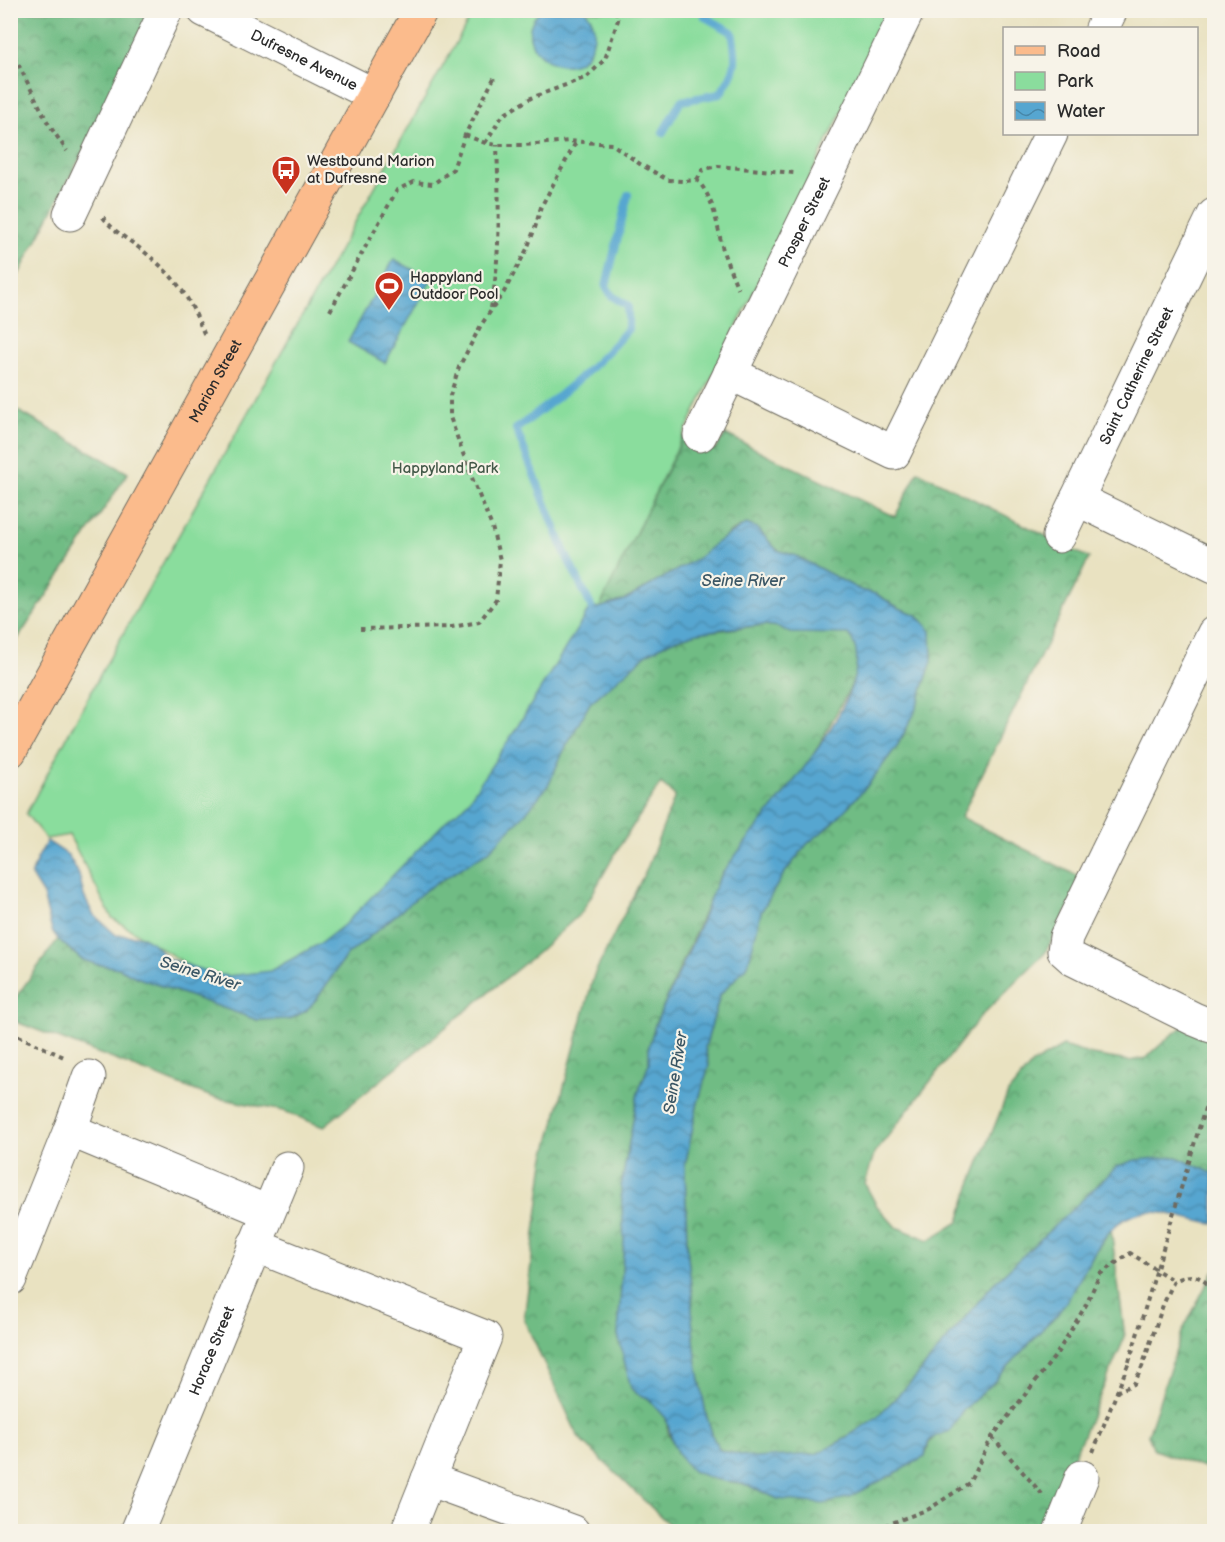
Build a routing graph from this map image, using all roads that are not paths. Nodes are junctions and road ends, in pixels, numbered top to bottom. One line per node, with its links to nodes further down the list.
1 (166, 10): 9 (street)
2 (204, 10): 7 (street, Dufresne Avenue)
3 (421, 10): 7 (main road, Marion Street)
4 (908, 10): 11 (street, Prosper Street)
5 (1111, 10): 6 (street)
6 (1102, 27)
7 (374, 95): 17 (main road, Marion Street)
8 (1051, 135): 11 (street)
9 (70, 214)
10 (1215, 215): 13 (street, Saint Catherine Street)
11 (730, 374): 12 (street, Prosper Street)
12 (700, 435)
13 (1077, 499): 14 (street, Saint Catherine Street); 15 (street)
14 (1059, 536)
15 (1215, 566)
16 (1215, 633): 18 (street)
17 (10, 751)
18 (1215, 1023)
19 (89, 1077): 20 (street)
20 (70, 1130): 22 (street); 24 (street)
21 (286, 1168): 22 (street, Horace Street)
22 (268, 1212): 23 (street, Horace Street)
23 (254, 1245): 26 (street); 28 (street, Horace Street)
24 (10, 1279)
25 (1082, 1477): 27 (street)
26 (428, 1479): 29 (street); 30 (street)
27 (1062, 1526)
28 (137, 1532)
29 (407, 1532)
30 (573, 1532)

